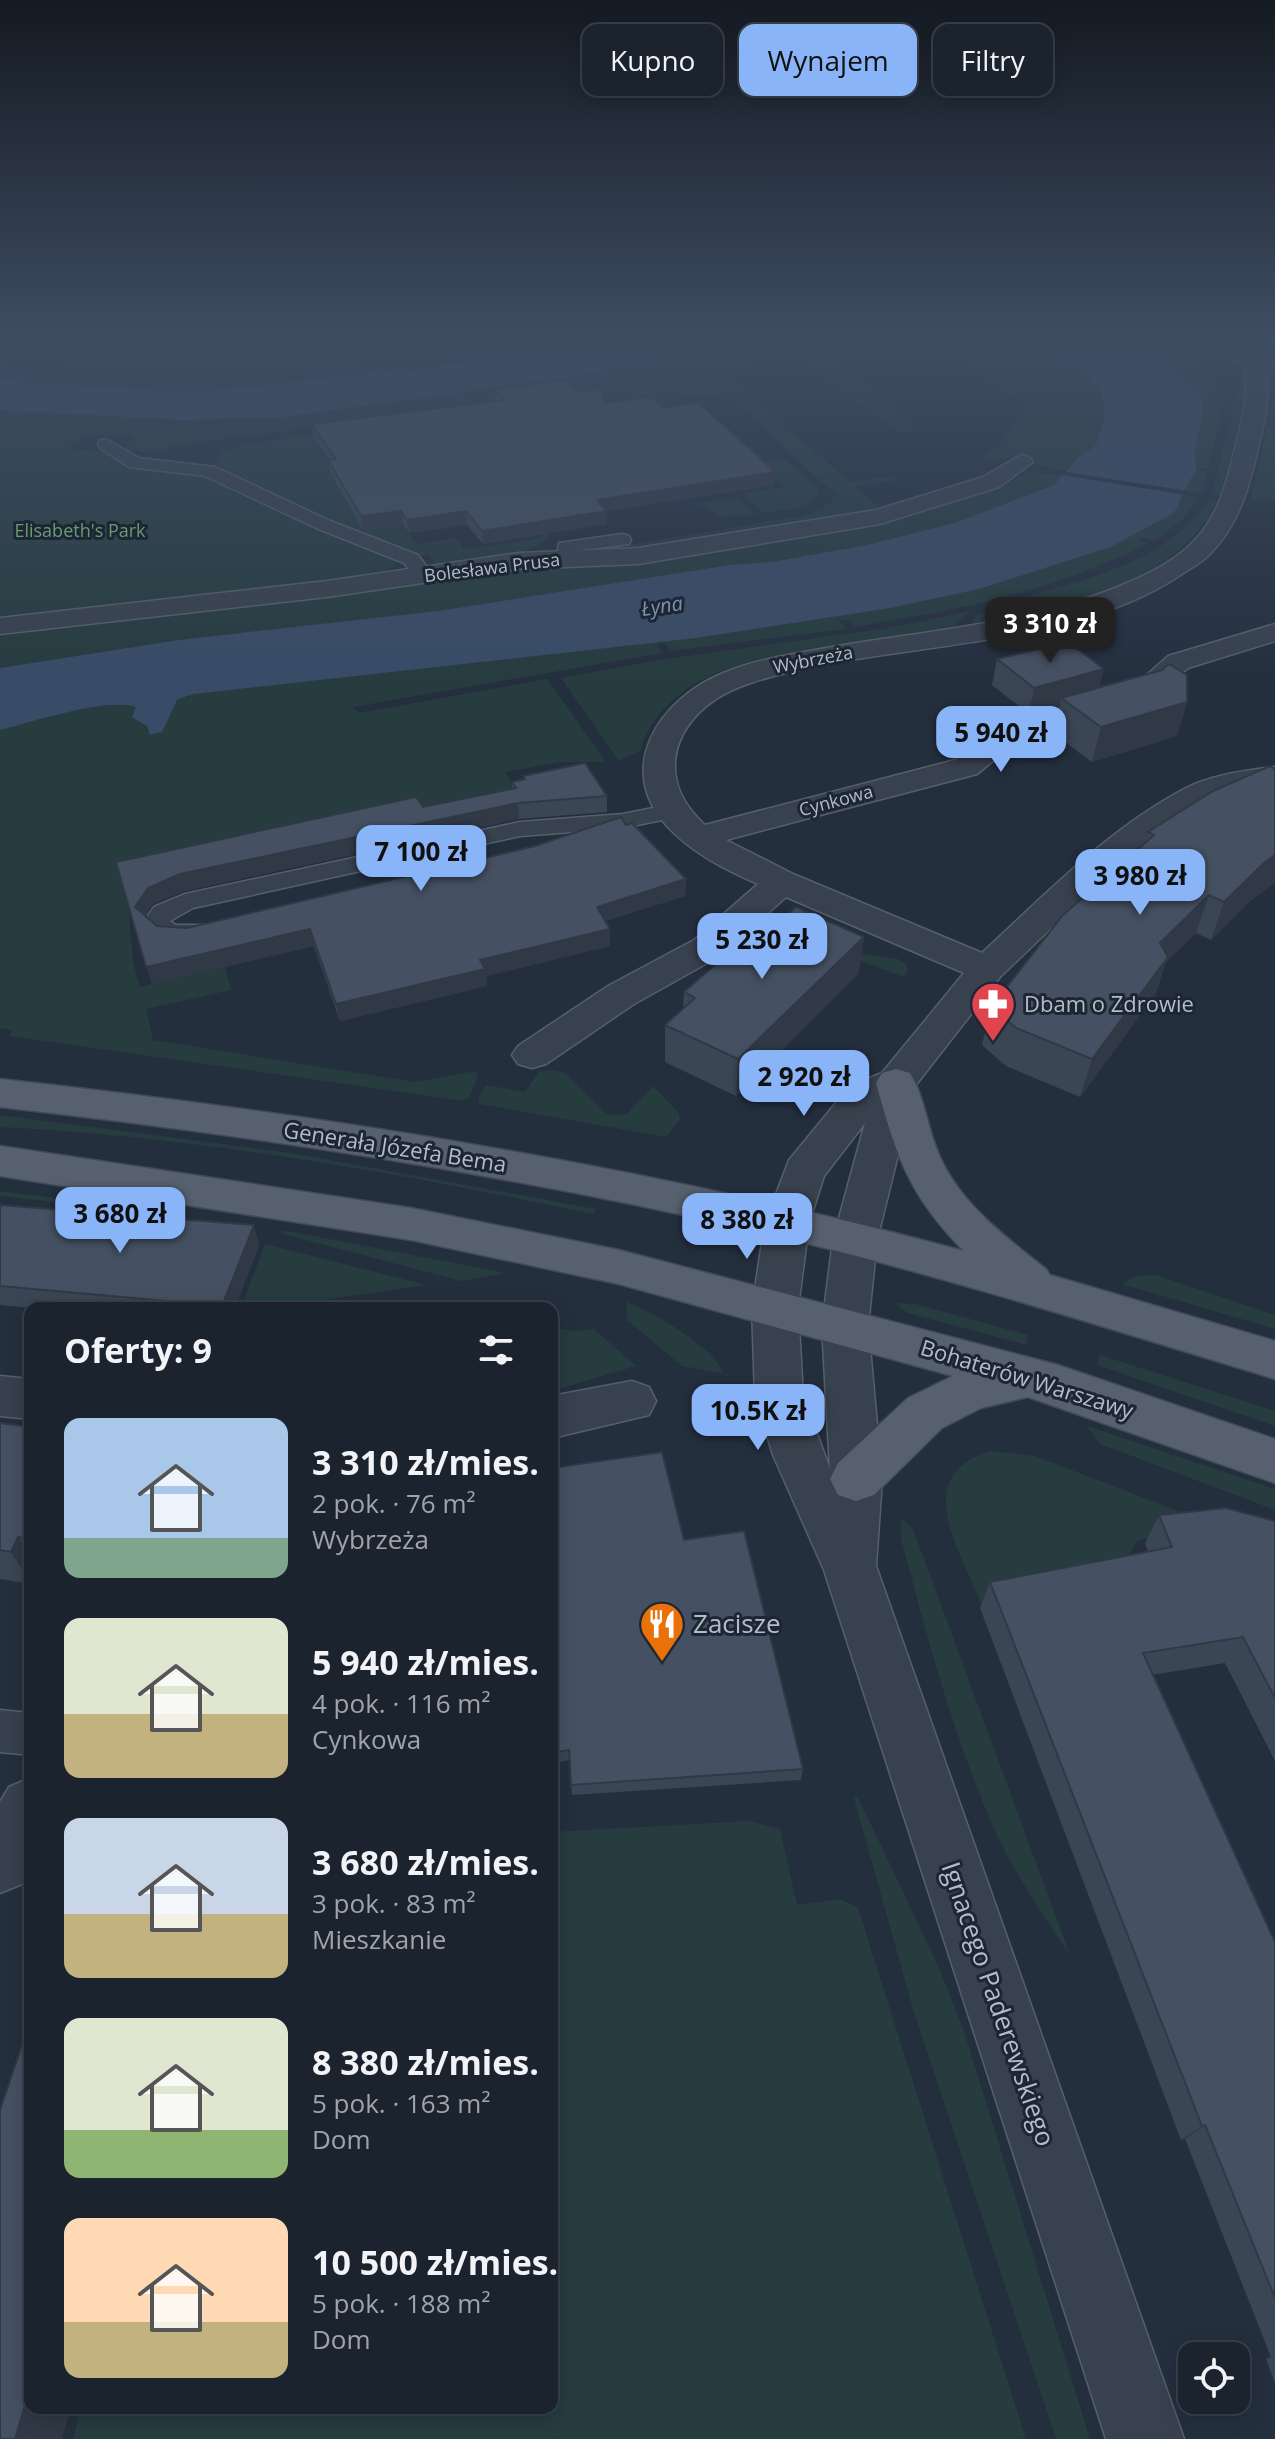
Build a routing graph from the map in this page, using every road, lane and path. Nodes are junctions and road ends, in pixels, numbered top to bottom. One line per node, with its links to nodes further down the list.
1 (116, 453): 6 (lane)
2 (1245, 453): 10 (street, Wybrzeża)
3 (1021, 462): 5 (street, Bolesława Prusa)
4 (622, 540): 5 (lane)
5 (566, 546): 6 (street, Bolesława Prusa)
6 (423, 575): 7 (street, Bolesława Prusa)
7 (0, 626)
8 (1275, 632): 12 (street, Cynkowa)
9 (1275, 777): 16 (street)
10 (673, 811): 11 (lane); 12 (street, Wybrzeża)
11 (623, 821): 13 (lane); 15 (lane)
12 (699, 837): 14 (street, Wybrzeża)
13 (526, 855)
14 (782, 882): 16 (street, Wybrzeża); 17 (street)
15 (222, 927)
16 (987, 969): 18 (street)
17 (532, 1055)
18 (896, 1083): 21 (street); 22 (street); 23 (main road)
19 (0, 1093): 21 (main road, Generała Józefa Bema)
20 (0, 1161): 24 (main road)
21 (787, 1223): 22 (main road, Generała Józefa Bema); 24 (street, Ignacego Paderewskiego)
22 (855, 1240): 23 (main road); 25 (street)
23 (1041, 1290): 26 (main road)
24 (775, 1308): 25 (main road, Bohaterów Warszawy); 34 (street, Ignacego Paderewskiego)
25 (845, 1326): 27 (main road, Bohaterów Warszawy); 33 (street, Ignacego Paderewskiego)
26 (1275, 1360)
27 (1031, 1377): 32 (main road, Bohaterów Warszawy); 33 (main road)
28 (0, 1396): 29 (street)
29 (24, 1398)
30 (632, 1401): 31 (street)
31 (558, 1416)
32 (1275, 1461)
33 (856, 1479): 34 (street, Ignacego Paderewskiego)
34 (851, 1570): 39 (street, Ignacego Paderewskiego)
35 (0, 1731): 36 (lane)
36 (24, 1733)
37 (24, 1819): 38 (street)
38 (0, 1862)
39 (1145, 2439)

